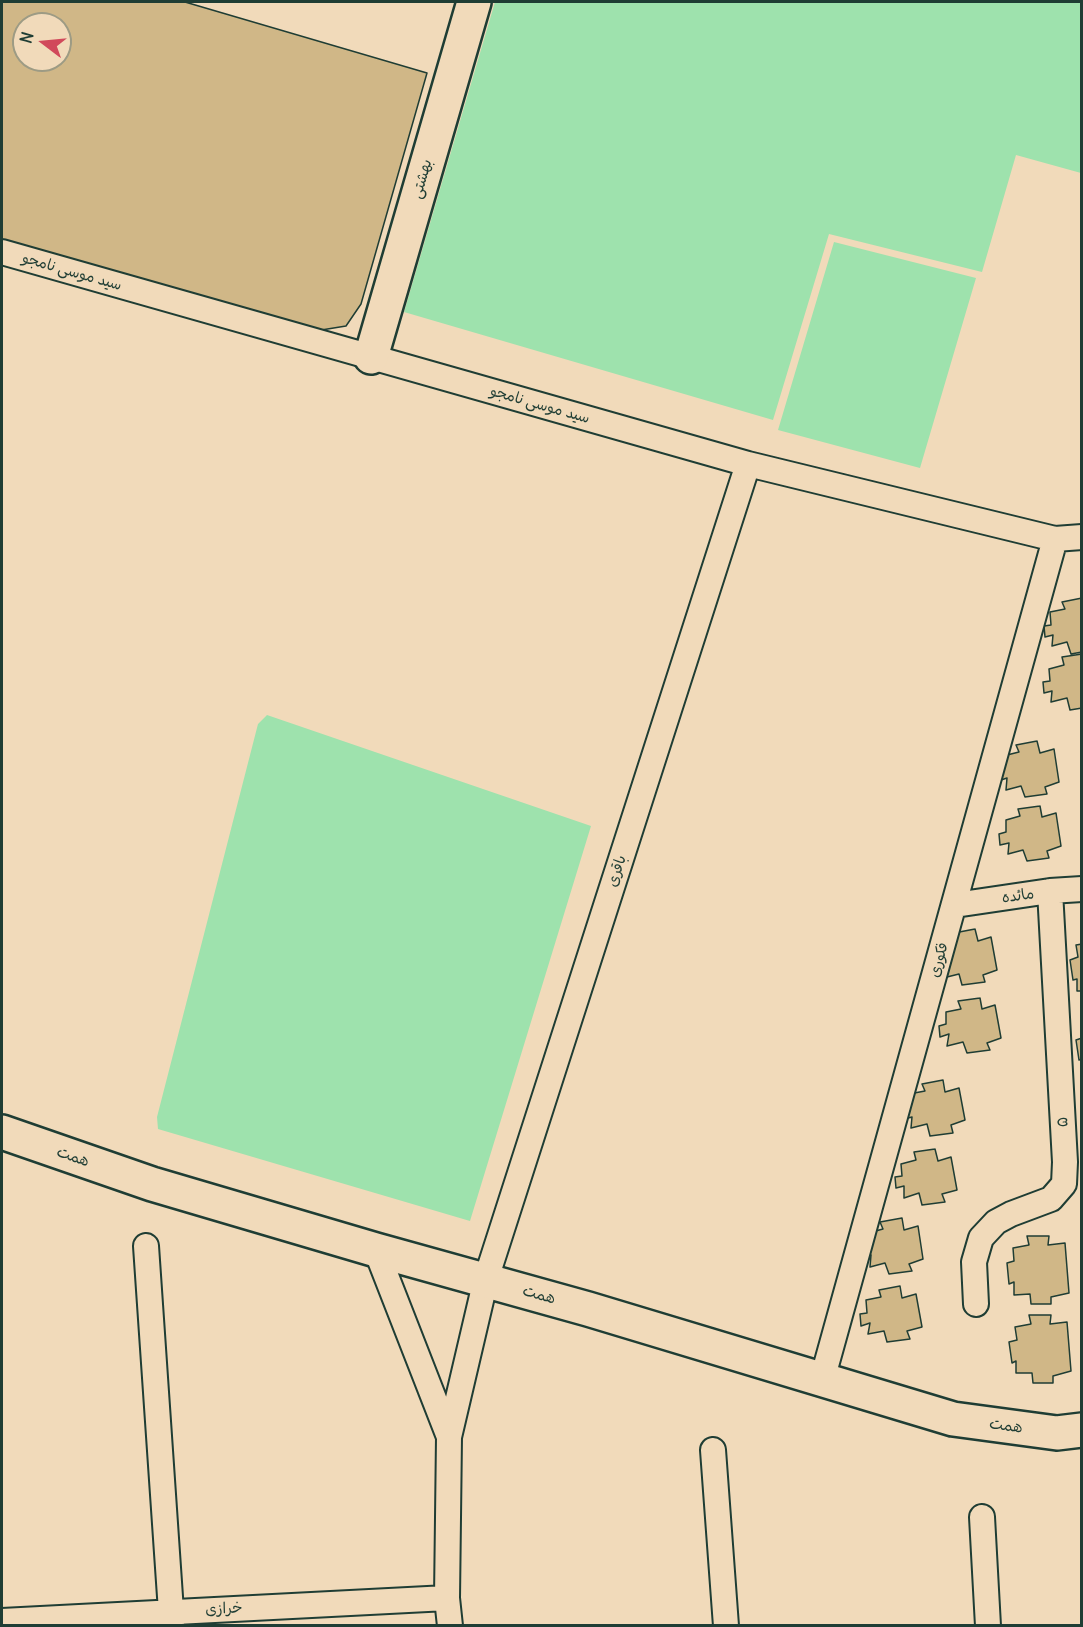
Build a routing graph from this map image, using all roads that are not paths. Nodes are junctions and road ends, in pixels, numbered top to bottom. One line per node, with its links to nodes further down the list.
1 (474, 2): 3 (street, بهشتی)
2 (2, 252): 3 (street, سید موسی نامجو)
3 (371, 357): 4 (street, سید موسی نامجو)
4 (748, 464): 6 (street, سید موسی نامجو); 13 (street, باقری)
5 (1082, 537): 6 (street, سید موسی نامجو)
6 (1055, 538): 9 (street, فکوری)
7 (1082, 889): 8 (street, مائده)
8 (1050, 891): 9 (street, مائده); 14 (street, ۵)
9 (955, 905): 15 (street, فکوری)
10 (2, 1132): 12 (street, همت)
11 (146, 1246): 21 (street)
12 (376, 1250): 13 (street, همت); 17 (street)
13 (486, 1280): 15 (street, همت); 17 (street)
14 (976, 1304)
15 (822, 1380): 16 (street, همت)
16 (1082, 1430)
17 (449, 1437): 20 (street)
18 (713, 1450): 24 (street)
19 (982, 1517): 25 (street)
20 (447, 1598): 21 (street, خرازی); 23 (street)
21 (172, 1619): 22 (street, خرازی)
22 (2, 1621)
23 (450, 1626)
24 (726, 1626)
25 (988, 1626)

